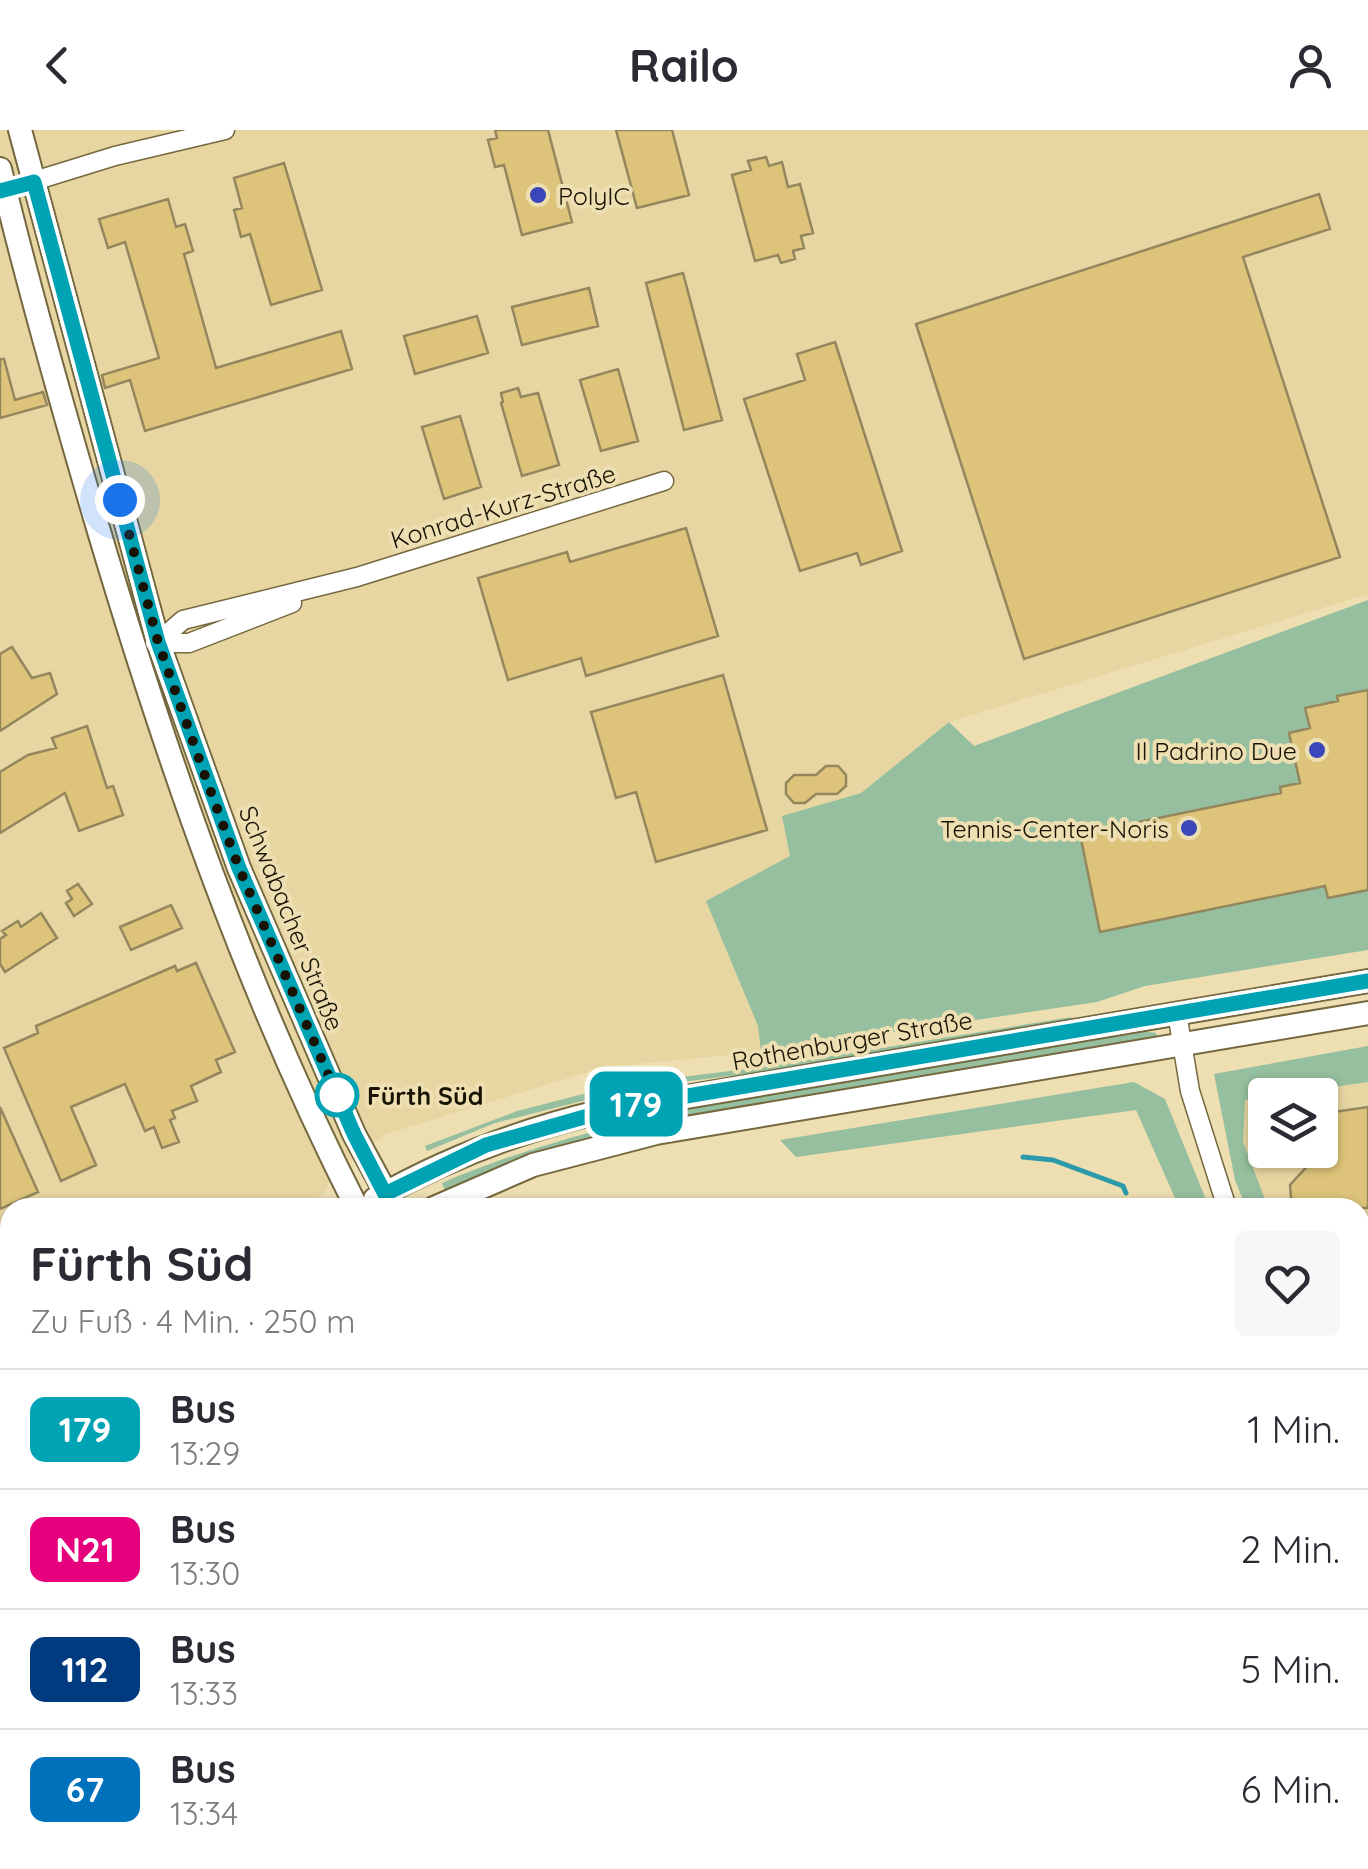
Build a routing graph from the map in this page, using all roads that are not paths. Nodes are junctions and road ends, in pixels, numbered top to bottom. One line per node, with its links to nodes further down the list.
1 (20, 130): 4 (main road, Schwabacher Straße)
2 (225, 130): 4 (street)
3 (2, 179): 4 (street); 7 (main road)
4 (34, 182): 6 (main road, Schwabacher Straße)
5 (664, 481): 6 (street, Konrad-Kurz-Straße)
6 (158, 642): 7 (street); 13 (main road, Schwabacher Straße)
7 (134, 649): 12 (main road)
8 (1368, 981): 9 (main road, Rothenburger Straße)
9 (1177, 1013): 11 (street); 14 (main road, Rothenburger Straße)
10 (1368, 1013): 11 (main road)
11 (1182, 1044): 15 (main road); 16 (street)
12 (354, 1198)
13 (388, 1198)
14 (393, 1198)
15 (456, 1198)
16 (1223, 1198)

